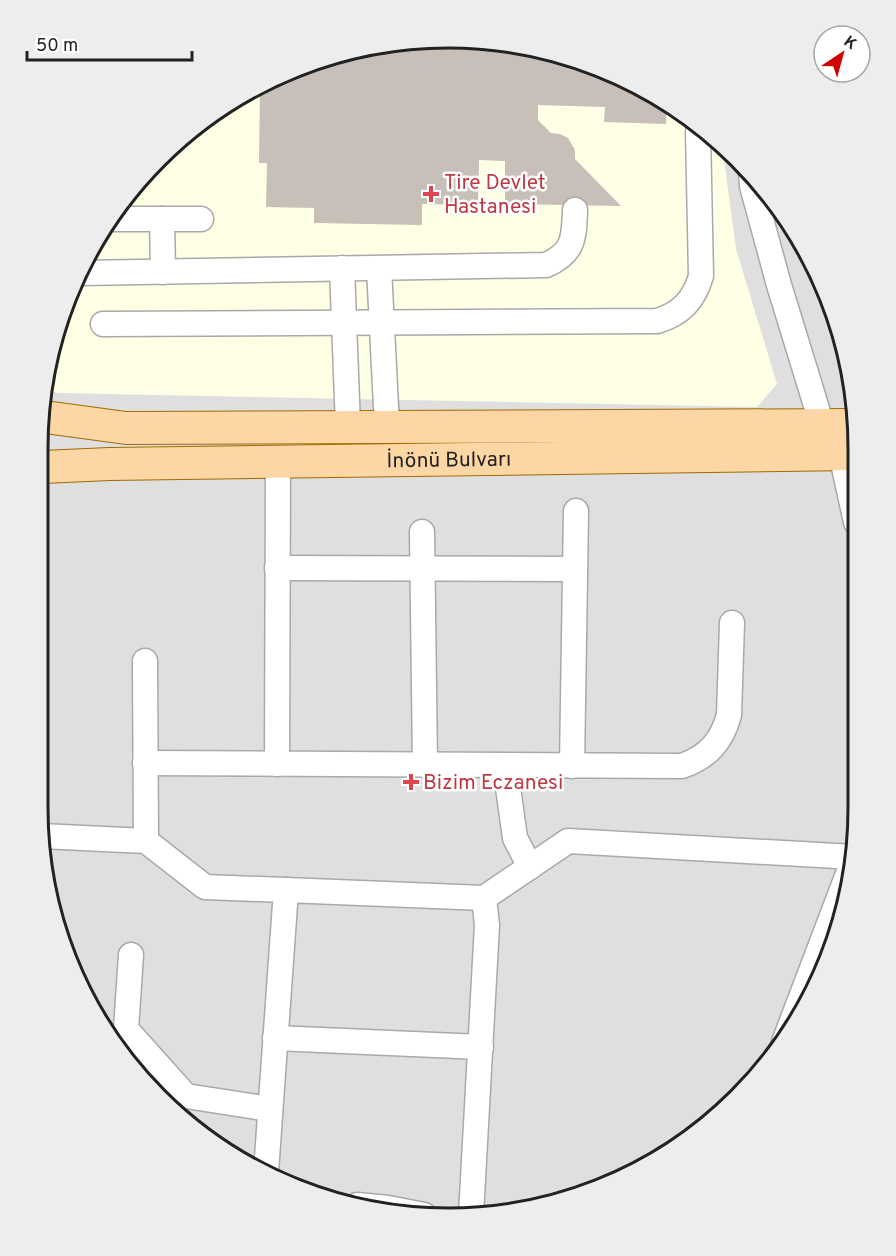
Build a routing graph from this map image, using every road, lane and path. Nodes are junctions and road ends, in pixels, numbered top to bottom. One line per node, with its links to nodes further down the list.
1 (698, 136): 11 (street)
2 (758, 195): 15 (street)
3 (575, 210): 8 (street)
4 (120, 219): 5 (street)
5 (162, 219): 6 (street); 9 (street)
6 (201, 219)
7 (342, 268): 8 (street); 9 (street); 13 (street)
8 (379, 268): 11 (street)
9 (163, 272): 10 (street)
10 (88, 273)
11 (382, 323): 13 (street); 18 (street)
12 (103, 324): 13 (street)
13 (345, 324): 17 (street)
14 (49, 418): 17 (main road, İnönü Bulvarı)
15 (822, 425): 16 (main road, İnönü Bulvarı); 18 (main road, İnönü Bulvarı); 19 (street)
16 (847, 425)
17 (348, 427): 18 (main road, İnönü Bulvarı)
18 (387, 427)
19 (848, 454): 20 (main road, İnönü Bulvarı)
20 (278, 461): 21 (main road, İnönü Bulvarı); 24 (street)
21 (48, 466)
22 (576, 511): 26 (street)
23 (422, 532): 25 (street)
24 (277, 568): 25 (street); 30 (street)
25 (422, 569): 26 (street); 31 (street)
26 (575, 569): 33 (street)
27 (732, 623): 33 (street)
28 (145, 662): 29 (street)
29 (145, 763): 30 (street); 35 (street)
30 (277, 764): 31 (street)
31 (425, 765): 32 (street)
32 (505, 766): 33 (street); 37 (street)
33 (572, 766)
34 (49, 836): 35 (street)
35 (146, 841): 38 (street)
36 (845, 857): 37 (street)
37 (530, 867): 39 (street)
38 (286, 890): 39 (street); 41 (street)
39 (484, 898): 42 (street)
40 (131, 954): 43 (street)
41 (275, 1038): 42 (street); 43 (street)
42 (481, 1047): 45 (street)
43 (270, 1109): 44 (street)
44 (266, 1164)
45 (471, 1207)

